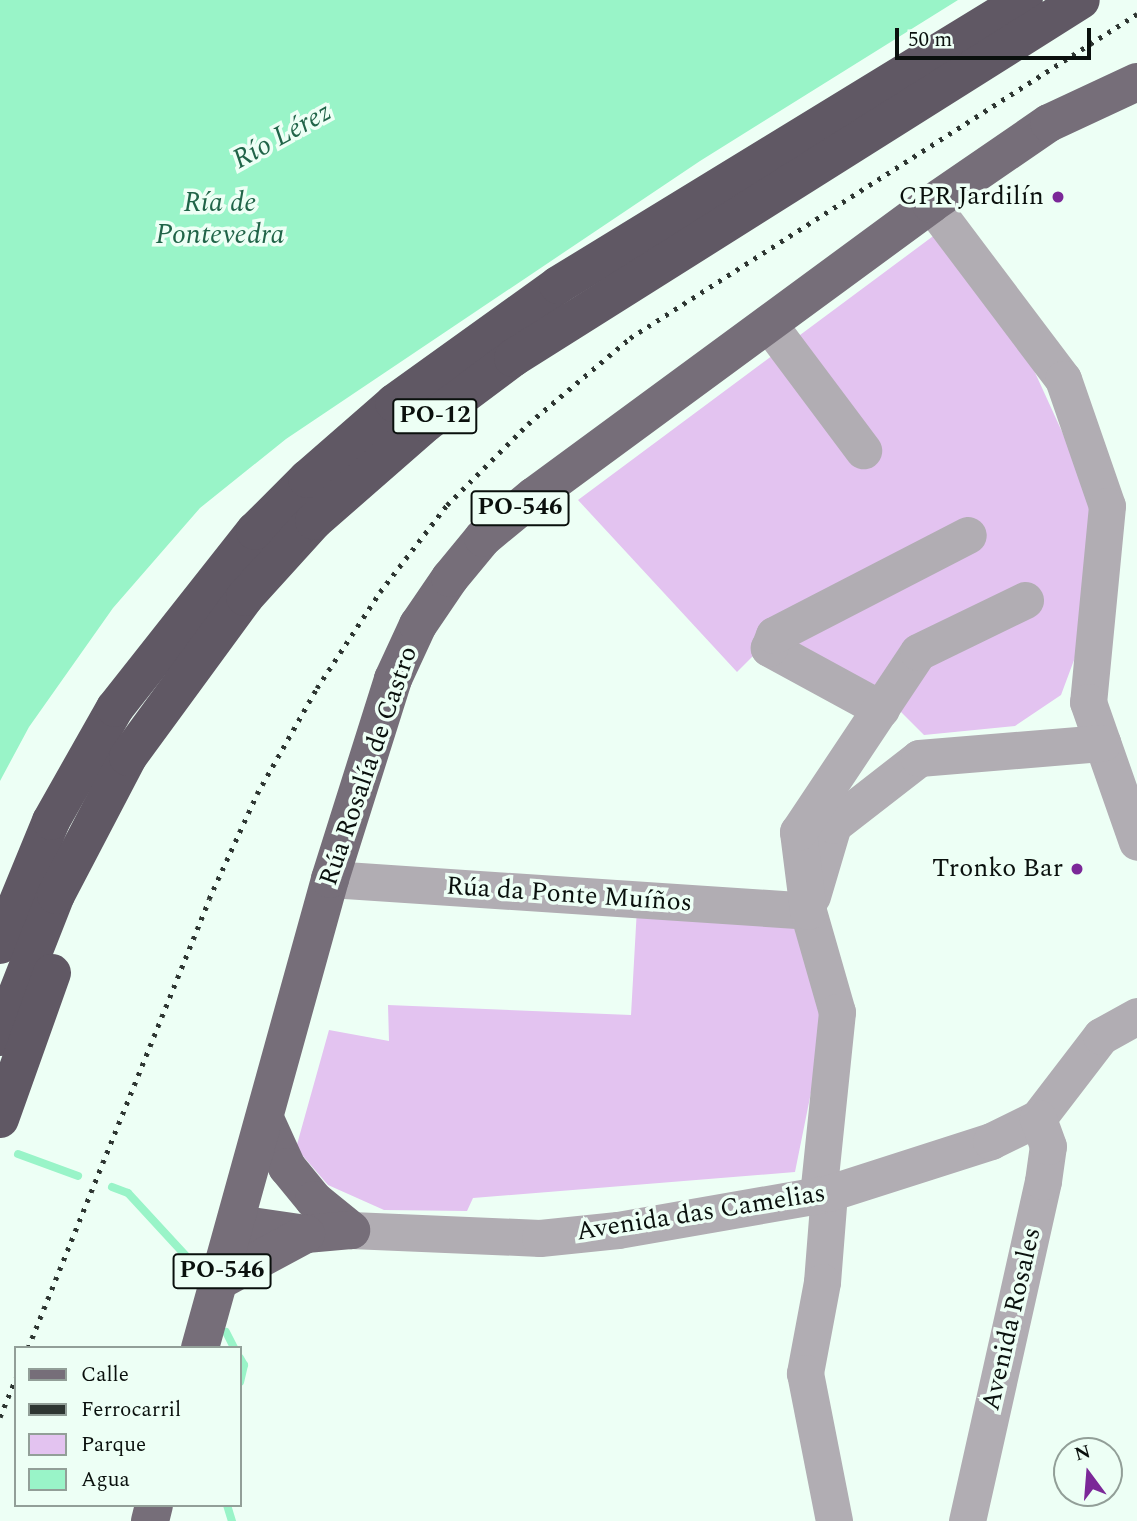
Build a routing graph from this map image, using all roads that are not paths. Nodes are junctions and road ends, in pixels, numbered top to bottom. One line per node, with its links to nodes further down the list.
1 (1024, 0): 12 (highway, PO-12)
2 (1081, 0): 11 (highway, PO-12)
3 (1137, 82): 4 (main road, Rúa Rosalía de Castro / PO-546)
4 (931, 204): 5 (main road, Rúa Rosalía de Castro / PO-546); 10 (street)
5 (768, 323): 6 (street); 14 (main road, Rúa Rosalía de Castro / PO-546)
6 (863, 450)
7 (968, 535): 9 (street)
8 (1025, 600): 9 (street)
9 (881, 709): 16 (street)
10 (1102, 743): 13 (street); 16 (street)
11 (128, 757): 19 (highway, PO-12); 21 (highway)
12 (51, 821): 15 (highway); 17 (highway, PO-12)
13 (1137, 842)
14 (330, 878): 16 (street, Rúa da Ponte Muíños); 22 (main road, Rúa Rosalía de Castro / PO-546)
15 (0, 882)
16 (808, 911): 23 (street)
17 (0, 945)
18 (1137, 1016): 20 (street)
19 (0, 1037)
20 (1038, 1118): 23 (street, Avenida das Camelias); 30 (street, Avenida Rosales)
21 (0, 1119)
22 (266, 1121): 24 (main road, Rúa Rosalía de Castro / PO-546); 25 (main road)
23 (823, 1194): 26 (street, Avenida das Camelias); 29 (street)
24 (240, 1209): 25 (main road); 27 (main road, PO-546)
25 (310, 1217): 26 (main road); 27 (main road)
26 (351, 1230)
27 (219, 1281): 28 (main road, PO-546)
28 (201, 1346)
29 (834, 1521)
30 (967, 1521)

